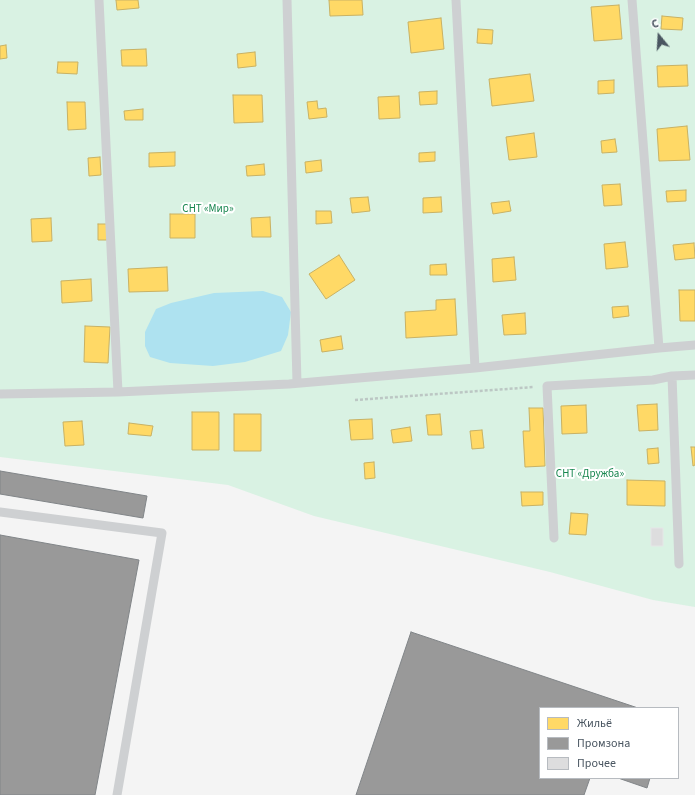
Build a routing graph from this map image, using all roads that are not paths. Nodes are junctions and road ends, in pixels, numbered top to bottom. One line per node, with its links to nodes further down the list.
1 (99, 0): 11 (lane)
2 (287, 0): 10 (lane)
3 (456, 0): 7 (lane)
4 (632, 0): 6 (lane)
5 (695, 345): 6 (lane)
6 (659, 348): 7 (lane)
7 (475, 368): 10 (lane)
8 (695, 375): 9 (lane)
9 (672, 376): 14 (lane); 15 (lane)
10 (297, 383): 11 (lane)
11 (118, 392): 12 (lane)
12 (0, 394)
13 (0, 512): 16 (lane)
14 (554, 538)
15 (679, 564)
16 (117, 795)

